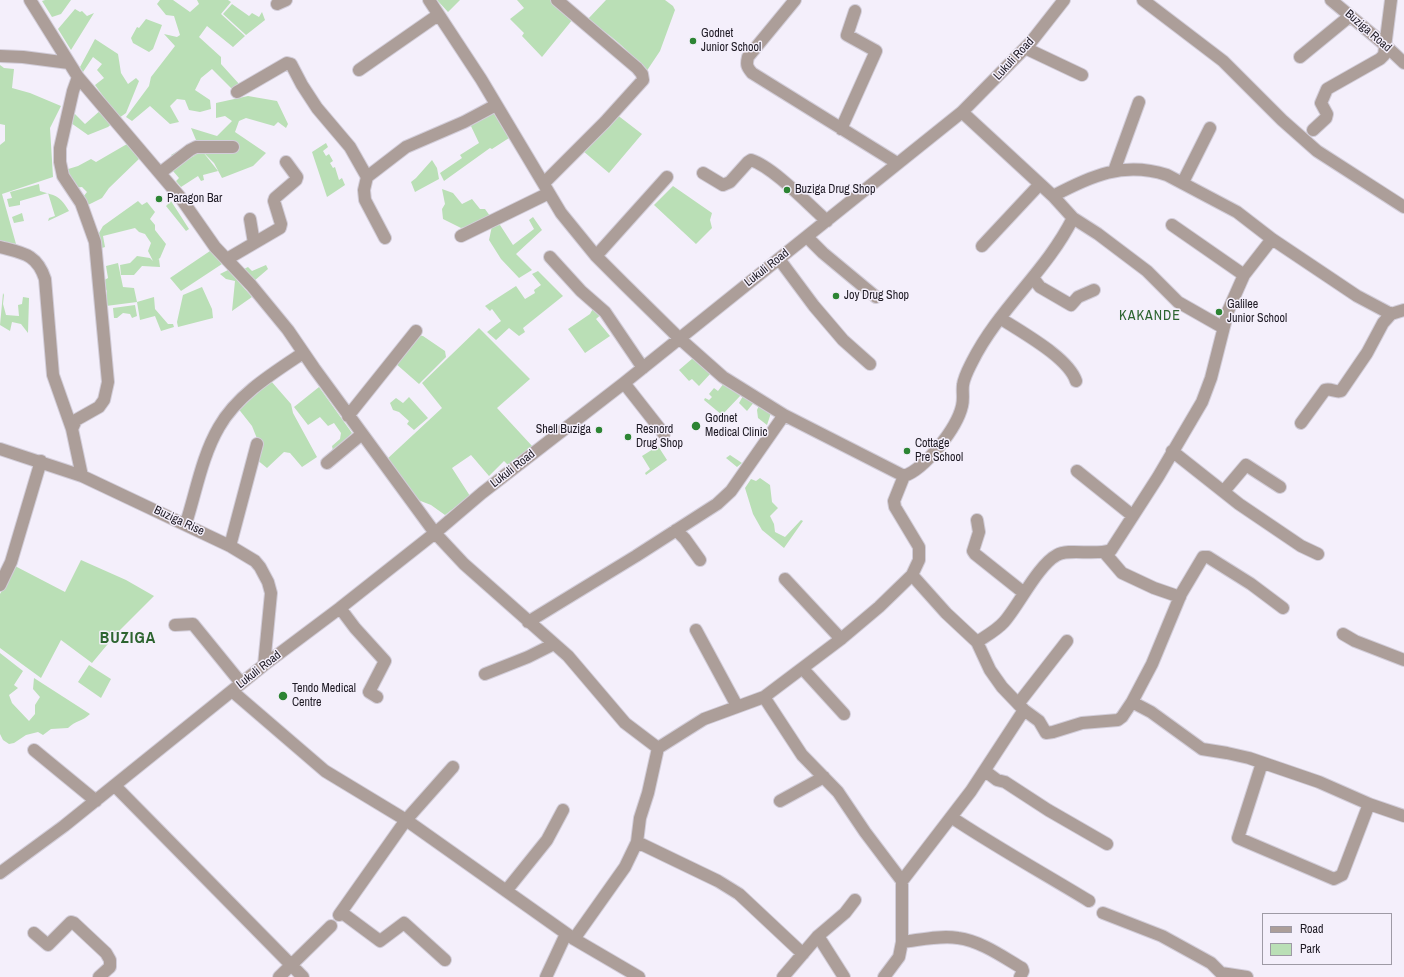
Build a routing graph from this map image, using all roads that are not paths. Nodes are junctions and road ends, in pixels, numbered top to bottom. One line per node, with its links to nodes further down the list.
1 (30, 0): 16 (street)
2 (429, 0): 10 (street)
3 (558, 0): 38 (street)
4 (795, 0): 26 (street)
5 (1064, 0): 13 (street, Lukuli Road)
6 (1143, 0): 40 (street)
7 (1331, 0): 11 (street, Buziga Road)
8 (1391, 0): 12 (street)
9 (855, 11): 26 (street)
10 (438, 14): 18 (street); 23 (street)
11 (1350, 16): 12 (street, Buziga Road); 15 (street)
12 (1385, 45): 17 (street, Buziga Road); 27 (street)
13 (1025, 48): 19 (street); 24 (street, Lukuli Road)
14 (0, 56): 16 (street)
15 (1300, 57)
16 (69, 63): 20 (street)
17 (1404, 63)
18 (359, 70)
19 (1082, 75)
20 (78, 77): 32 (street); 74 (street)
21 (237, 92): 34 (street)
22 (1139, 102): 31 (street)
23 (496, 105): 34 (street); 38 (street)
24 (962, 112): 30 (street, Lukuli Road); 37 (street)
25 (1210, 128): 36 (street)
26 (841, 129): 30 (street)
27 (1313, 130)
28 (233, 147): 32 (street)
29 (286, 162): 49 (street)
30 (897, 163): 43 (street, Lukuli Road)
31 (1114, 171): 36 (street); 39 (street)
32 (160, 173): 54 (street)
33 (704, 173): 43 (street)
34 (366, 178): 47 (street)
35 (667, 178): 52 (street)
36 (1183, 182): 48 (street)
37 (1040, 184): 39 (street); 50 (street)
38 (547, 188): 45 (street); 52 (street)
39 (1052, 196): 41 (street)
40 (1404, 207)
41 (1073, 218): 57 (street); 63 (street)
42 (250, 219): 49 (street)
43 (827, 221): 46 (street, Lukuli Road)
44 (1172, 225): 56 (street)
45 (462, 236)
46 (807, 237): 55 (street, Lukuli Road); 59 (street)
47 (385, 238)
48 (1272, 239): 56 (street); 61 (street)
49 (254, 243): 54 (street)
50 (982, 246)
51 (0, 247): 74 (street)
52 (596, 256): 65 (street)
53 (550, 257): 68 (street)
54 (227, 259): 66 (street)
55 (779, 259): 65 (street, Lukuli Road); 67 (street)
56 (1244, 275): 63 (street)
57 (1033, 278): 58 (street); 62 (street)
58 (1094, 290)
59 (876, 297)
60 (1404, 310): 61 (street)
61 (1391, 314): 73 (street)
62 (1000, 318): 69 (street); 84 (street)
63 (1222, 327): 79 (street)
64 (416, 331): 72 (street)
65 (679, 338): 68 (street, Lukuli Road); 71 (street)
66 (303, 353): 72 (street); 89 (street)
67 (870, 364)
68 (643, 368): 70 (street, Lukuli Road)
69 (1076, 381)
70 (624, 383): 76 (street); 91 (street, Lukuli Road)
71 (784, 415): 84 (street); 90 (street)
72 (348, 416): 75 (street)
73 (1301, 422)
74 (72, 429): 83 (street)
75 (362, 434): 81 (street); 91 (street)
76 (664, 434)
77 (257, 444): 92 (street)
78 (0, 449): 80 (street, Buziga Rise)
79 (1172, 451): 86 (street); 87 (street)
80 (41, 461): 83 (street, Buziga Rise); 98 (street)
81 (326, 463)
82 (1077, 471): 87 (street)
83 (82, 476): 89 (street, Buziga Rise)
84 (904, 476): 96 (street)
85 (1280, 487): 86 (street)
86 (1224, 491): 94 (street)
87 (1133, 516): 93 (street)
88 (977, 520): 99 (street)
89 (186, 524): 92 (street, Buziga Rise)
90 (676, 530): 95 (street); 103 (street)
91 (435, 533): 101 (street, Lukuli Road); 103 (street)
92 (230, 546): 112 (street, Buziga Rise)
93 (1104, 552): 99 (street); 100 (street)
94 (1318, 554)
95 (700, 560)
96 (912, 575): 107 (street); 109 (street)
97 (785, 579): 107 (street)
98 (0, 586)
99 (1024, 594): 109 (street)
100 (1180, 597): 102 (street); 119 (street)
101 (340, 608): 112 (street, Lukuli Road); 117 (street)
102 (1283, 608)
103 (528, 622): 110 (street)
104 (175, 625): 115 (street)
105 (696, 630): 120 (street)
106 (1343, 634): 111 (street)
107 (841, 639): 113 (street)
108 (1067, 641): 121 (street)
109 (977, 642): 121 (street)
110 (554, 644): 114 (street); 123 (street)
111 (1404, 660)
112 (264, 664): 115 (street, Lukuli Road)
113 (803, 669): 118 (street); 122 (street)
114 (485, 674)
115 (242, 683): 116 (street, Lukuli Road)
116 (232, 691): 129 (street, Lukuli Road); 136 (street)
117 (377, 697)
118 (764, 697): 120 (street); 128 (street)
119 (1132, 702): 121 (street); 125 (street)
120 (737, 706): 123 (street)
121 (1021, 707): 127 (street)
122 (844, 714)
123 (658, 748): 137 (street)
124 (34, 750): 130 (street)
125 (1262, 763): 132 (street); 132 (street)
126 (453, 767): 136 (street)
127 (984, 771): 135 (street); 138 (street)
128 (824, 777): 131 (street); 140 (street)
129 (115, 786): 130 (street, Lukuli Road); 152 (street)
130 (96, 801): 139 (street, Lukuli Road)
131 (780, 801)
132 (1369, 804): 134 (street)
133 (563, 810): 141 (street)
134 (1404, 816)
135 (951, 817): 140 (street); 143 (street)
136 (406, 820): 141 (street); 151 (street)
137 (637, 842): 148 (street); 150 (street)
138 (1107, 844)
139 (2, 869)
140 (902, 881): 149 (street)
141 (506, 891): 148 (street)
142 (855, 900): 147 (street)
143 (1089, 901)
144 (1103, 913): 162 (street)
145 (331, 926): 152 (street)
146 (34, 934): 153 (street)
147 (818, 936): 150 (street); 159 (street)
148 (570, 937): 156 (street); 157 (street)
149 (902, 942): 160 (street); 161 (street)
150 (803, 954): 158 (street)
151 (446, 960)
152 (291, 965): 154 (street); 155 (street)
153 (99, 977)
154 (279, 977)
155 (303, 977)
156 (546, 977)
157 (639, 977)
158 (783, 977)
159 (844, 977)
160 (884, 977)
161 (1020, 977)
162 (1247, 977)

